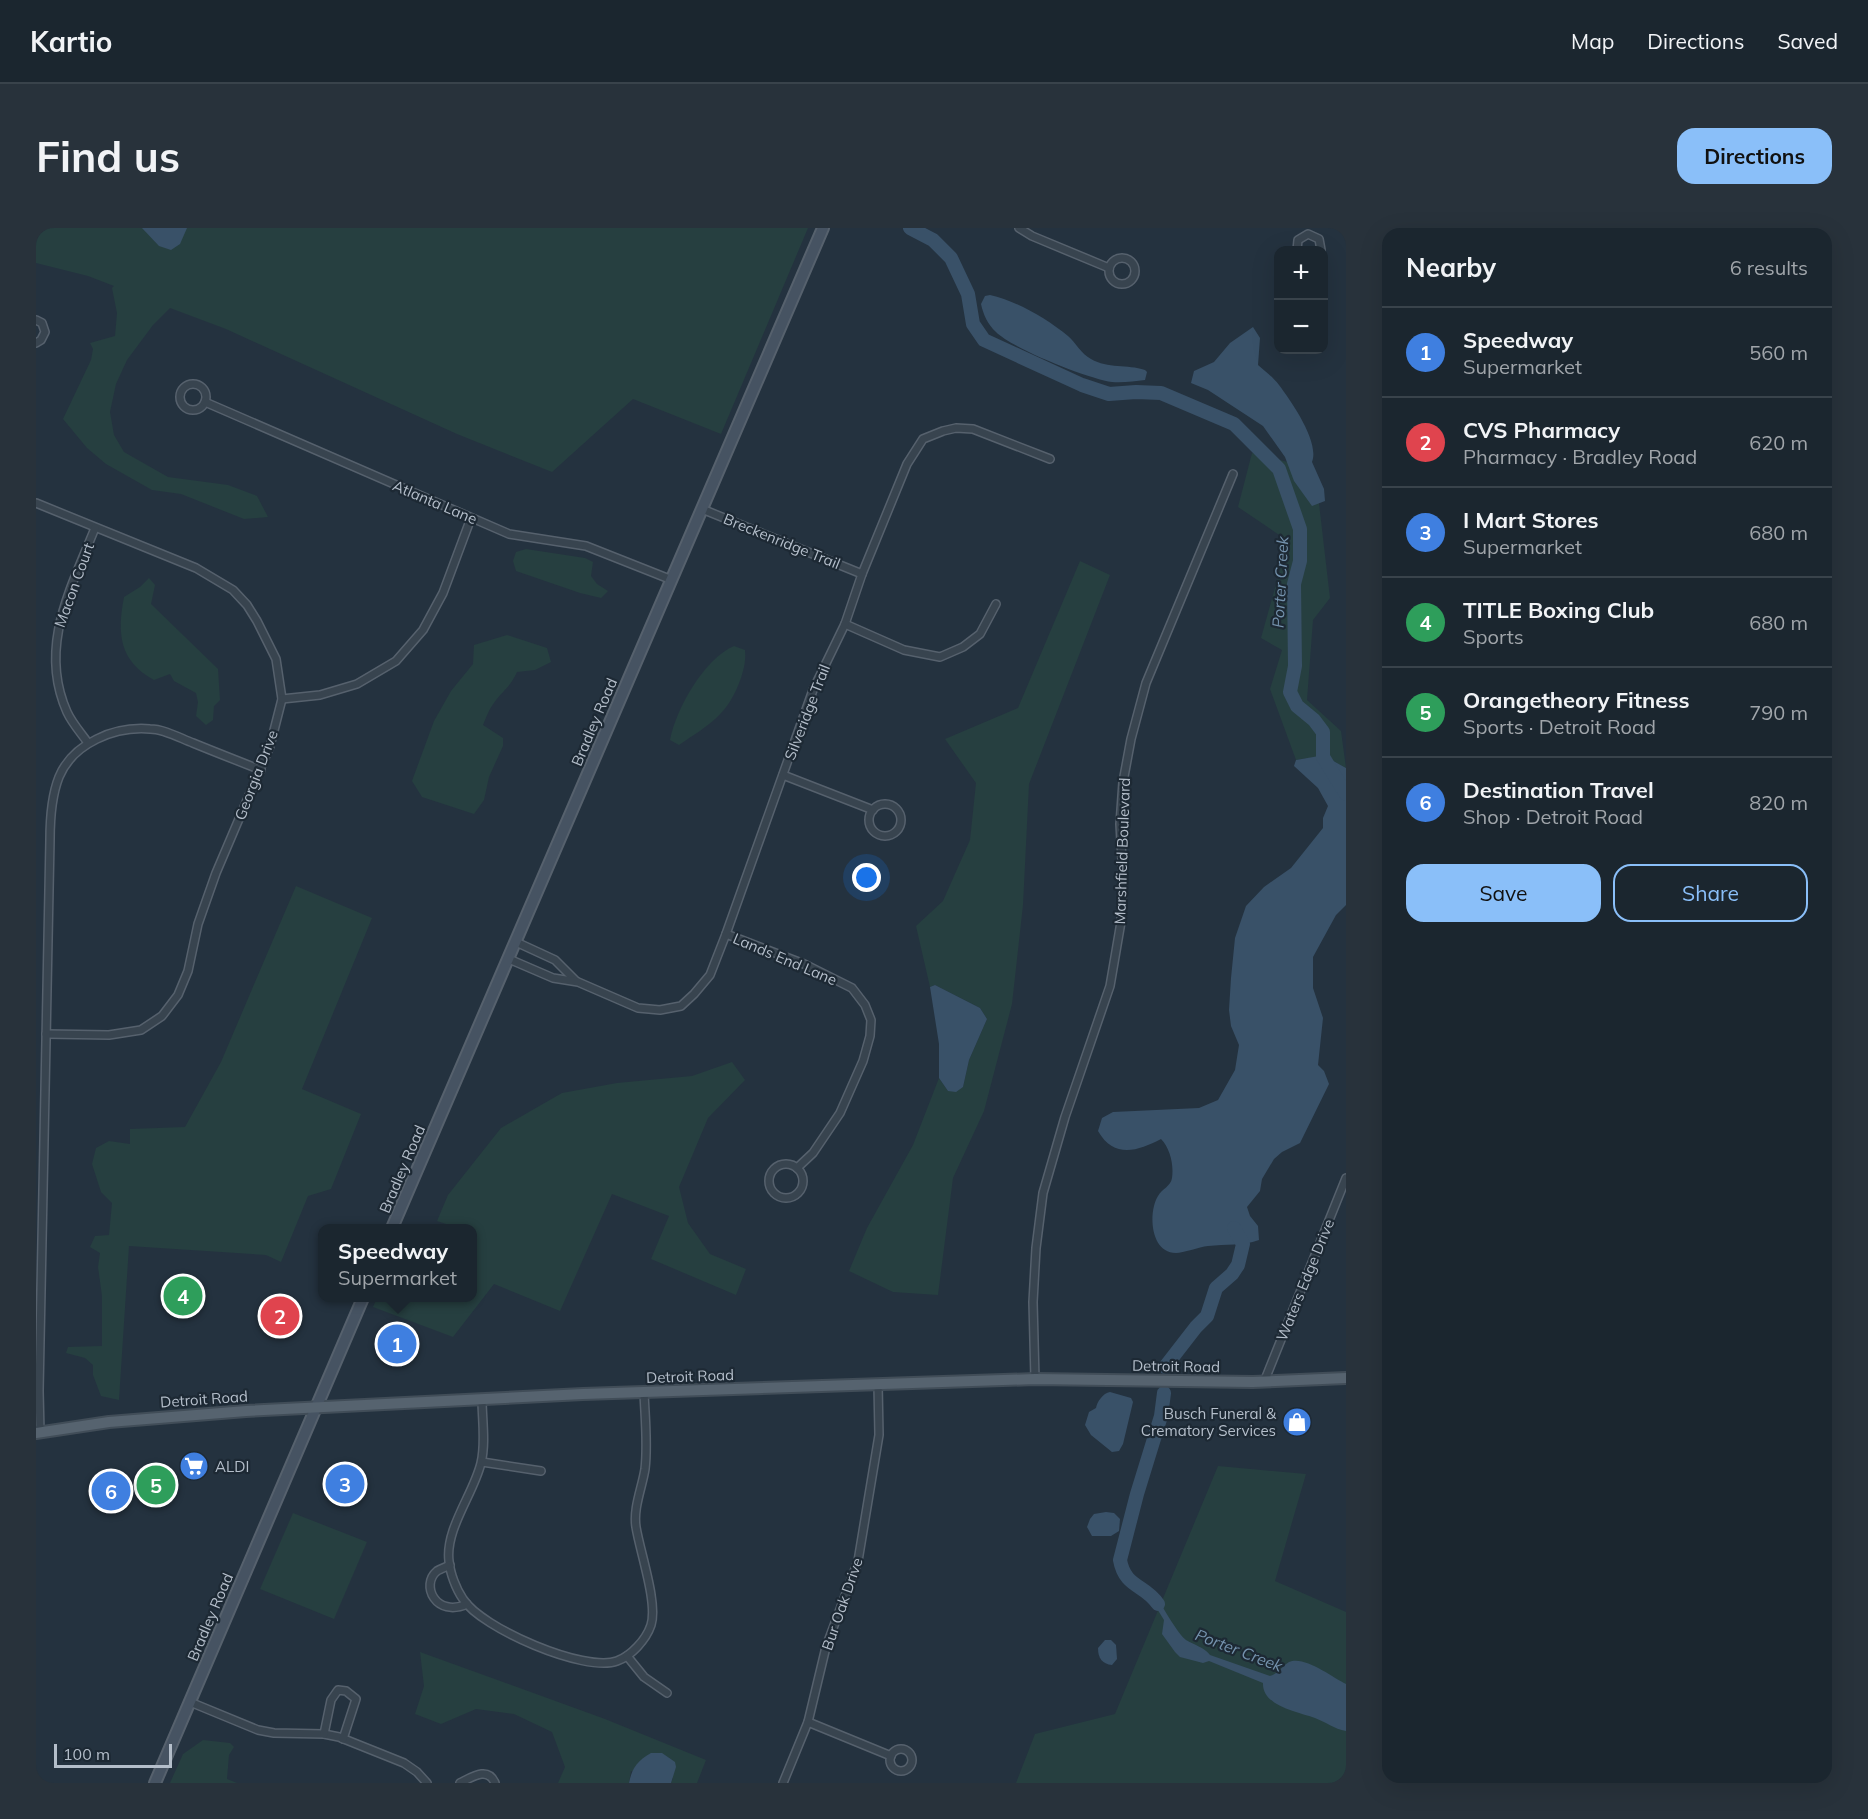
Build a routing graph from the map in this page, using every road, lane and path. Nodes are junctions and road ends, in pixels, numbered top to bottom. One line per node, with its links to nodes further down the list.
1 (823, 228): 14 (street, Bradley Road)
2 (1019, 228): 7 (street)
3 (1322, 228): 4 (street)
4 (1316, 236): 5 (street); 6 (street)
5 (1297, 246)
6 (1322, 246)
7 (1109, 267)
8 (36, 320): 9 (street)
9 (36, 343)
10 (205, 402): 15 (street, Atlanta Lane)
11 (1050, 459): 17 (street, Silveridge Trail)
12 (1233, 474): 36 (street, Marshfield Boulevard)
13 (36, 503): 16 (street, Georgia Drive)
14 (702, 509): 17 (street, Breckenridge Trail); 18 (street, Bradley Road)
15 (471, 518): 18 (street, Atlanta Lane); 21 (street)
16 (95, 528): 21 (street, Georgia Drive); 22 (street, Macon Court)
17 (862, 574): 20 (street, Silveridge Trail)
18 (672, 580): 27 (street, Bradley Road)
19 (996, 604): 20 (street)
20 (844, 624): 24 (street, Silveridge Trail)
21 (282, 699): 23 (street, Georgia Drive)
22 (88, 742): 23 (street); 30 (street)
23 (261, 770): 30 (street, Georgia Drive)
24 (783, 775): 25 (street); 26 (street, Silveridge Trail)
25 (873, 810): 25 (street)
26 (726, 934): 29 (street, Silveridge Trail); 31 (street, Lands End Lane)
27 (516, 942): 28 (street, Bradley Road); 29 (street, Silveridge Trail)
28 (509, 959): 29 (street, Silveridge Trail); 33 (street, Bradley Road)
29 (578, 982)
30 (46, 1034): 42 (street)
31 (797, 1168): 31 (street)
32 (1346, 1178): 37 (street, Waters Edge Drive)
33 (394, 1224)
34 (361, 1302): 41 (street, Bradley Road)
35 (1346, 1378): 37 (main road, Detroit Road)
36 (1035, 1379): 37 (main road, Detroit Road); 38 (main road, Detroit Road)
37 (1264, 1382)
38 (879, 1384): 39 (main road, Detroit Road); 50 (street, Bur Oak Drive)
39 (644, 1392): 40 (main road, Detroit Road); 47 (street)
40 (482, 1399): 41 (main road, Detroit Road); 43 (street)
41 (315, 1407): 42 (main road, Detroit Road); 49 (street, Bradley Road)
42 (38, 1433)
43 (482, 1462): 44 (street); 45 (street)
44 (541, 1471)
45 (450, 1565): 46 (street); 46 (street)
46 (467, 1604): 47 (street)
47 (627, 1656): 48 (street)
48 (668, 1693)
49 (190, 1702): 51 (street); 54 (street, Bradley Road)
50 (808, 1722): 53 (street); 58 (street, Bur Oak Drive)
51 (324, 1734): 52 (street); 52 (street)
52 (343, 1739): 55 (street)
53 (891, 1756)
54 (155, 1783)
55 (427, 1783)
56 (460, 1783): 57 (street)
57 (495, 1783)
58 (783, 1783)

